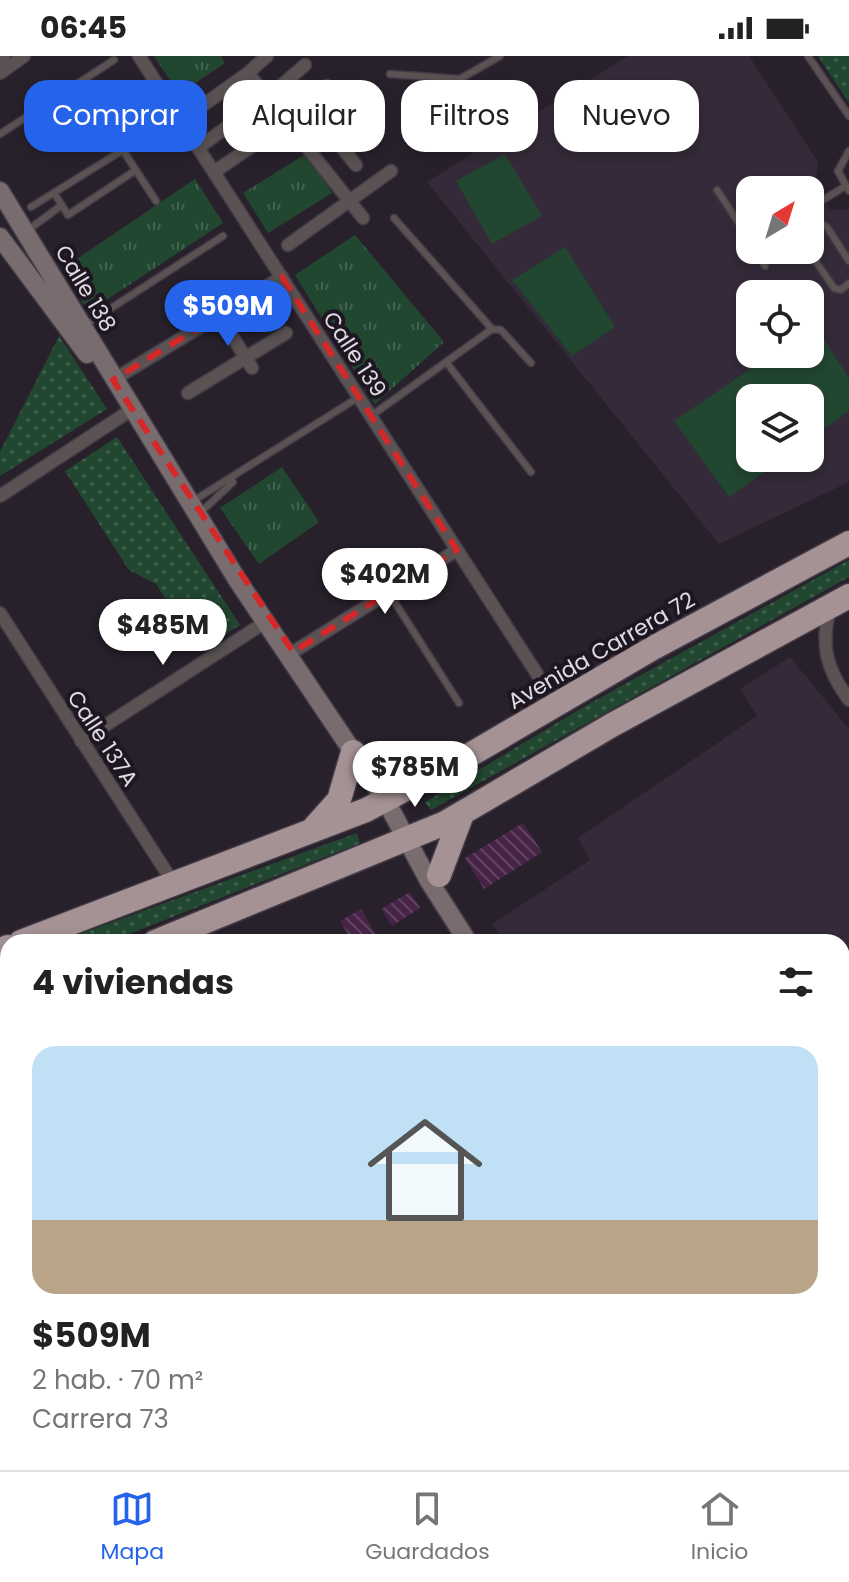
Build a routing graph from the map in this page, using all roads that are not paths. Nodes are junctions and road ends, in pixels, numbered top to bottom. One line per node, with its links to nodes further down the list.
1 (24, 56): 8 (street)
2 (139, 56): 13 (street, Calle 139)
3 (268, 56): 9 (street)
4 (500, 56): 11 (lane)
5 (808, 56): 17 (lane)
6 (114, 60): 12 (lane)
7 (305, 65): 15 (street)
8 (0, 73)
9 (248, 73): 14 (street); 16 (street)
10 (390, 74): 11 (lane)
11 (460, 79)
12 (84, 80)
13 (155, 80)
14 (254, 80)
15 (288, 80)
16 (207, 102)
17 (849, 116)
18 (24, 119): 19 (lane)
19 (0, 134)
20 (849, 151): 31 (lane)
21 (120, 152): 34 (lane)
22 (124, 152): 28 (lane)
23 (201, 152): 30 (street, Calle 139)
24 (243, 152): 30 (street)
25 (313, 152): 37 (street)
26 (346, 152): 27 (street)
27 (356, 165)
28 (136, 170): 35 (lane); 38 (lane)
29 (391, 171): 37 (street)
30 (214, 172): 50 (street, Calle 139)
31 (847, 189): 36 (lane)
32 (717, 190): 42 (lane)
33 (0, 191): 44 (main road, Calle 138)
34 (54, 193): 38 (lane); 39 (lane)
35 (156, 201)
36 (824, 201)
37 (352, 203): 40 (street); 47 (street)
38 (62, 205): 44 (lane)
39 (31, 207)
40 (363, 218)
41 (394, 218): 54 (lane)
42 (736, 219)
43 (824, 225): 48 (lane)
44 (25, 232): 53 (main road, Calle 138)
45 (223, 236): 53 (lane)
46 (0, 237): 62 (main road, Calle 138)
47 (288, 245)
48 (849, 261)
49 (818, 264): 51 (lane)
50 (282, 277): 52 (street); 61 (street, Calle 139)
51 (849, 283)
52 (219, 315): 57 (street); 59 (street)
53 (82, 327): 59 (main road, Calle 138)
54 (492, 329): 56 (lane); 58 (lane)
55 (286, 333): 57 (street)
56 (446, 362): 63 (lane); 64 (lane)
57 (249, 363): 60 (street)
58 (531, 363)
59 (113, 380): 62 (main road, Calle 138)
60 (188, 393)
61 (359, 397): 63 (street, Calle 139); 65 (lane)
62 (131, 410): 66 (street); 67 (main road, Calle 138)
63 (371, 416): 70 (street, Calle 139)
64 (531, 472)
65 (238, 475): 67 (lane); 67 (lane)
66 (0, 496)
67 (194, 509): 69 (main road, Calle 138)
68 (849, 543): 82 (highway, Avenida Carrera 72)
69 (217, 545): 74 (main road, Calle 138); 75 (main road, Calle 138)
70 (457, 550): 71 (street); 76 (street, Calle 139)
71 (389, 593): 75 (street); 79 (lane)
72 (840, 601): 78 (street); 83 (highway)
73 (0, 613): 80 (street, Calle 137A)
74 (264, 623): 77 (main road, Calle 138); 80 (street)
75 (293, 652): 77 (main road, Calle 138)
76 (537, 674)
77 (317, 698): 81 (main road, Calle 138)
78 (849, 700)
79 (459, 703)
80 (81, 741): 87 (street, Calle 137A)
81 (353, 752): 82 (main road, Calle 138); 84 (highway)
82 (386, 801): 84 (highway, Avenida Carrera 72); 85 (main road, Calle 138)
83 (462, 814): 85 (highway); 86 (highway)
84 (309, 833): 87 (highway, Avenida Carrera 72)
85 (409, 839): 86 (main road, Calle 138); 89 (highway); 90 (main road, Calle 138)
86 (439, 875): 91 (main road, Calle 138)
87 (174, 884): 88 (highway, Avenida Carrera 72)
88 (42, 934)
89 (175, 934)
90 (463, 934)
91 (477, 934)

